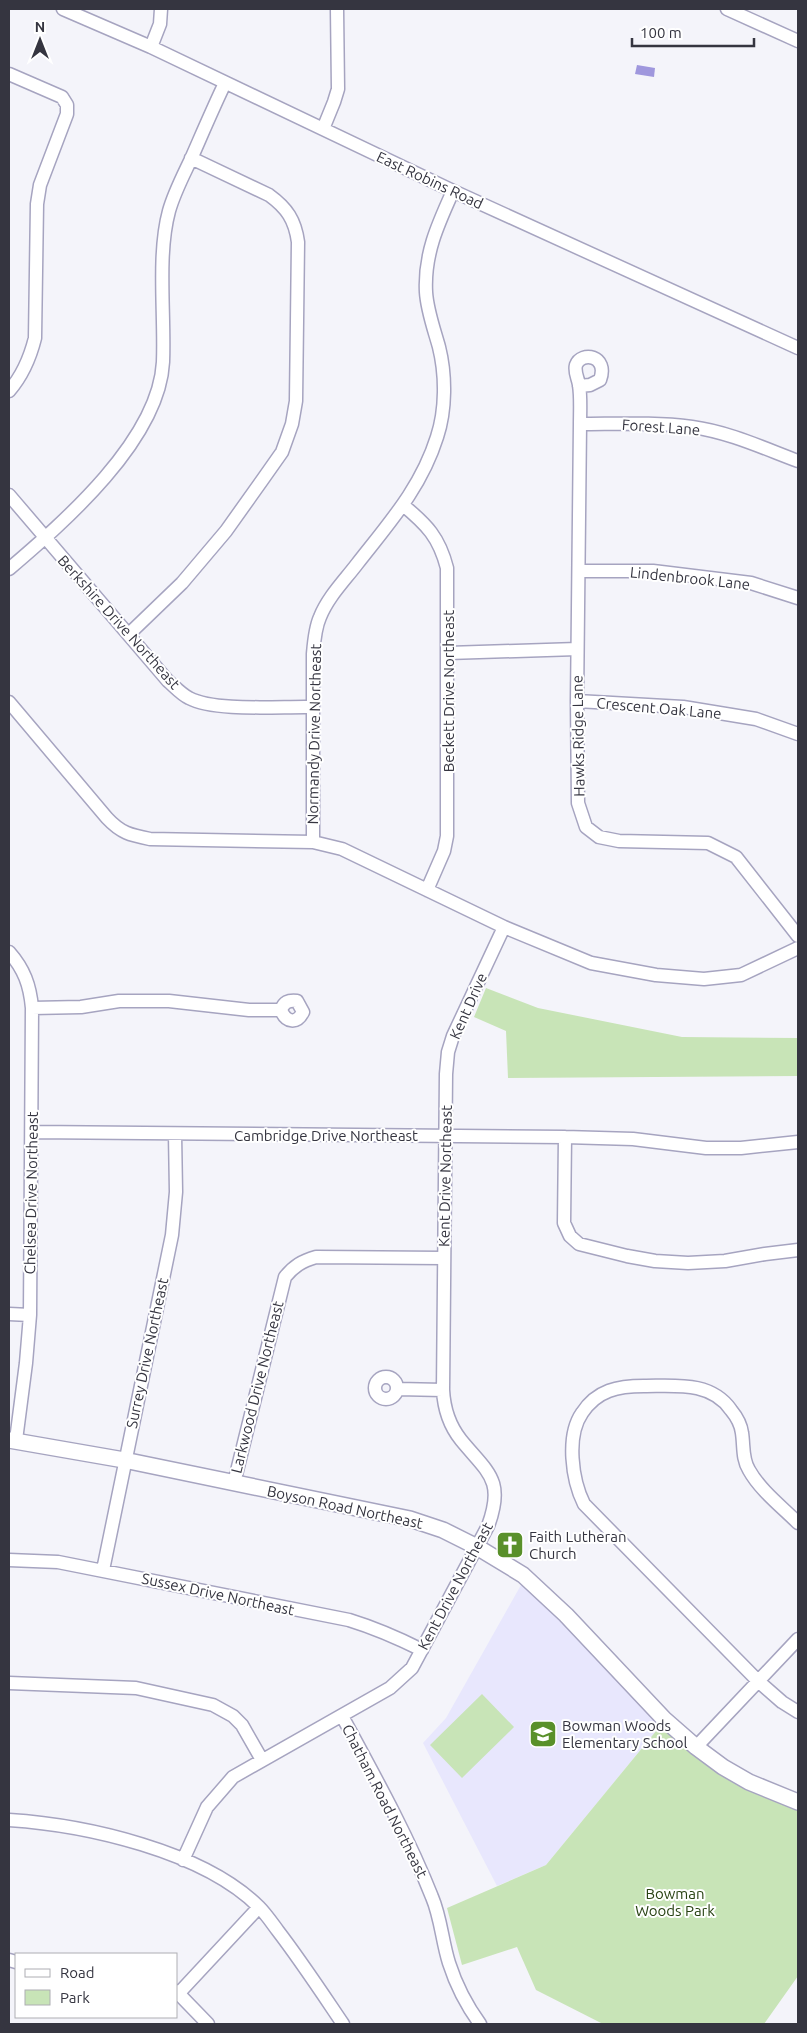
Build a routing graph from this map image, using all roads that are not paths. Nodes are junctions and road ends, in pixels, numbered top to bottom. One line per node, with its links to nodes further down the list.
1 (63, 9): 6 (street, East Robins Road)
2 (162, 9): 6 (street)
3 (338, 9): 9 (street)
4 (727, 9): 5 (street)
5 (798, 41)
6 (151, 47): 8 (street, East Robins Road)
7 (12, 75): 14 (street)
8 (225, 83): 9 (street, East Robins Road); 10 (street)
9 (322, 129): 11 (street, East Robins Road)
10 (191, 158): 19 (street); 23 (street)
11 (453, 191): 12 (street, East Robins Road); 18 (street, Normandy Drive Northeast)
12 (798, 348)
13 (579, 386): 15 (street, Hawks Ridge Lane)
14 (9, 391)
15 (580, 424): 16 (street, Forest Lane); 21 (street, Hawks Ridge Lane)
16 (798, 461)
17 (9, 495): 19 (street, Berkshire Drive Northeast)
18 (403, 505): 25 (street, Beckett Drive Northeast); 28 (street, Normandy Drive Northeast)
19 (45, 538): 20 (street); 23 (street, Berkshire Drive Northeast)
20 (9, 569)
21 (579, 571): 22 (street, Lindenbrook Lane); 24 (street, Hawks Ridge Lane)
22 (798, 598)
23 (129, 634): 28 (street, Berkshire Drive Northeast)
24 (577, 650): 25 (street); 26 (street, Hawks Ridge Lane)
25 (448, 653): 31 (street, Beckett Drive Northeast)
26 (576, 701): 29 (street, Crescent Oak Lane); 33 (street, Hawks Ridge Lane)
27 (9, 702): 30 (street)
28 (313, 706): 30 (street, Normandy Drive Northeast)
29 (798, 734)
30 (313, 842): 31 (street)
31 (427, 890): 32 (street)
32 (504, 927): 34 (street); 38 (street, Kent Drive)
33 (798, 936)
34 (798, 948)
35 (9, 952): 36 (street, Chelsea Drive Northeast)
36 (32, 1008): 37 (street); 39 (street, Chelsea Drive Northeast)
37 (281, 1010)
38 (446, 1089): 41 (street, Kent Drive Northeast)
39 (32, 1132): 40 (street, Cambridge Drive Northeast); 47 (street, Chelsea Drive Northeast)
40 (176, 1134): 41 (street, Cambridge Drive Northeast); 51 (street, Surrey Drive Northeast)
41 (446, 1136): 42 (street, Cambridge Drive Northeast); 45 (street, Kent Drive Northeast)
42 (565, 1137): 43 (street, Cambridge Drive Northeast); 44 (street)
43 (798, 1142)
44 (798, 1250)
45 (444, 1258): 49 (street, Kent Drive Northeast); 52 (street, Larkwood Drive Northeast)
46 (9, 1314): 47 (street)
47 (30, 1314): 50 (street, Chelsea Drive Northeast)
48 (398, 1389): 49 (street)
49 (442, 1390): 54 (street, Kent Drive Northeast)
50 (12, 1440): 51 (main road, Boyson Road Northeast)
51 (124, 1460): 52 (main road, Boyson Road Northeast); 56 (street, Surrey Drive Northeast)
52 (234, 1483): 54 (main road, Boyson Road Northeast)
53 (798, 1523): 59 (street)
54 (477, 1547): 58 (street, Kent Drive Northeast); 63 (main road, Boyson Road Northeast)
55 (9, 1560): 56 (street, Sussex Drive Northeast)
56 (103, 1570): 58 (street, Sussex Drive Northeast)
57 (798, 1639): 59 (street)
58 (422, 1650): 62 (street, Kent Drive Northeast)
59 (758, 1681): 61 (street); 63 (street)
60 (9, 1683): 64 (street)
61 (798, 1712)
62 (342, 1716): 64 (street, Kent Drive Northeast); 72 (street, Chatham Road Northeast)
63 (696, 1747): 65 (main road, Boyson Road Northeast)
64 (262, 1760): 67 (street, Kent Drive Northeast)
65 (798, 1802)
66 (9, 1820): 67 (street)
67 (183, 1860): 68 (street)
68 (259, 1907): 69 (street); 71 (street)
69 (178, 1992): 70 (street)
70 (208, 2024)
71 (343, 2024)
72 (480, 2024)

